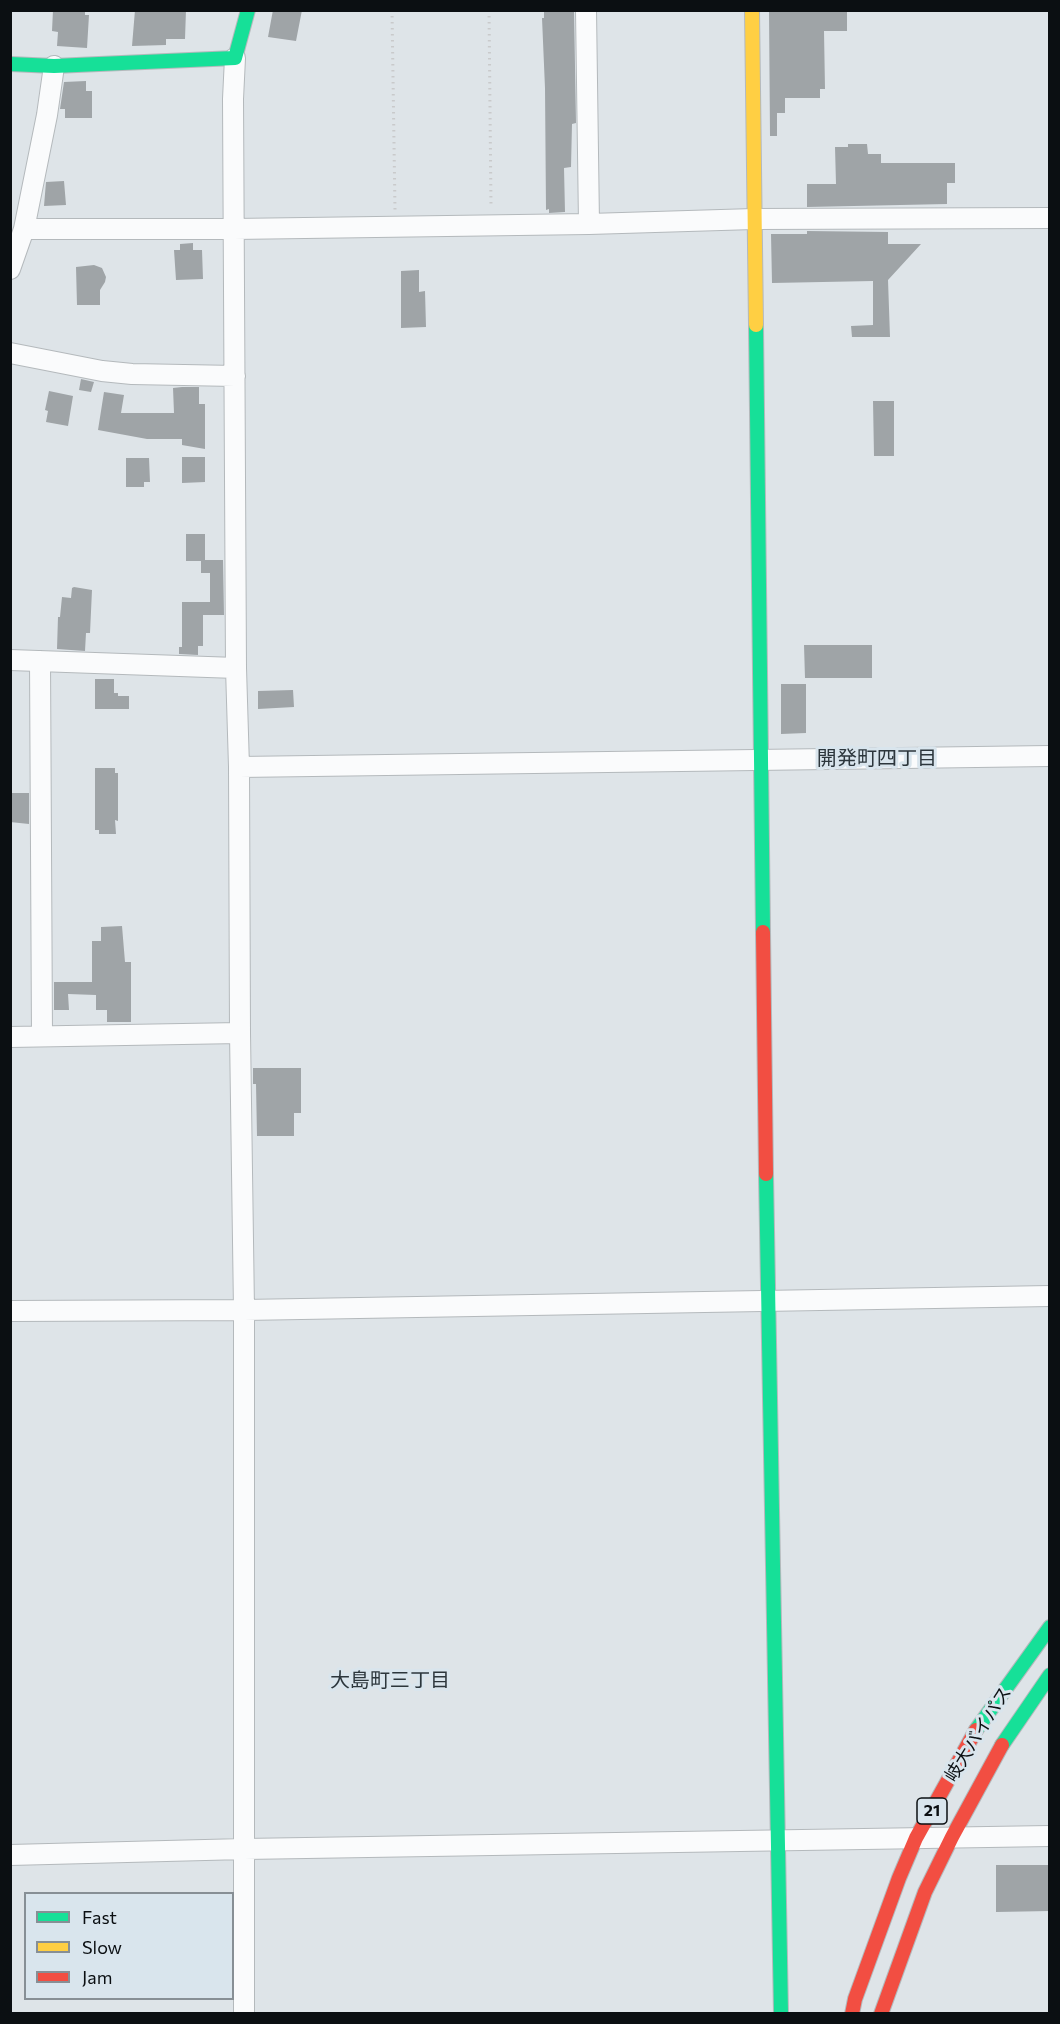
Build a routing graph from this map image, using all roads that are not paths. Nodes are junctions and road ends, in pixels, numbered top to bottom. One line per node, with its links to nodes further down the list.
1 (248, 10): 4 (main road)
2 (586, 10): 9 (street)
3 (752, 10): 8 (main road)
4 (235, 58): 6 (main road); 11 (street)
5 (10, 64): 6 (main road)
6 (54, 66): 10 (street)
7 (1050, 218): 8 (street)
8 (754, 219): 9 (street); 19 (main road)
9 (589, 224): 11 (street)
10 (24, 229): 11 (street); 12 (street)
11 (234, 229): 14 (street)
12 (10, 269)
13 (10, 353): 14 (street)
14 (235, 376): 17 (street)
15 (10, 660): 16 (street)
16 (40, 661): 17 (street); 22 (street)
17 (236, 668): 20 (street)
18 (1050, 756): 19 (street)
19 (762, 761): 20 (street); 25 (main road)
20 (239, 767): 21 (street)
21 (240, 1033): 22 (street); 26 (street)
22 (42, 1036): 23 (street)
23 (10, 1037)
24 (1050, 1296): 25 (street)
25 (768, 1301): 26 (street); 33 (main road)
26 (244, 1310): 27 (street); 34 (street)
27 (10, 1311)
28 (1050, 1627): 32 (main road, 岐大バイパス / 21)
29 (1050, 1675): 31 (main road, 岐大バイパス / 21)
30 (1050, 1836): 31 (street)
31 (952, 1837): 32 (street); 39 (main road, 岐大バイパス / 21)
32 (916, 1838): 33 (street); 38 (main road, 岐大バイパス / 21)
33 (778, 1841): 34 (street); 37 (main road)
34 (244, 1849): 35 (street); 36 (street)
35 (10, 1855)
36 (244, 2013)
37 (781, 2013)
38 (852, 2013)
39 (881, 2013)

